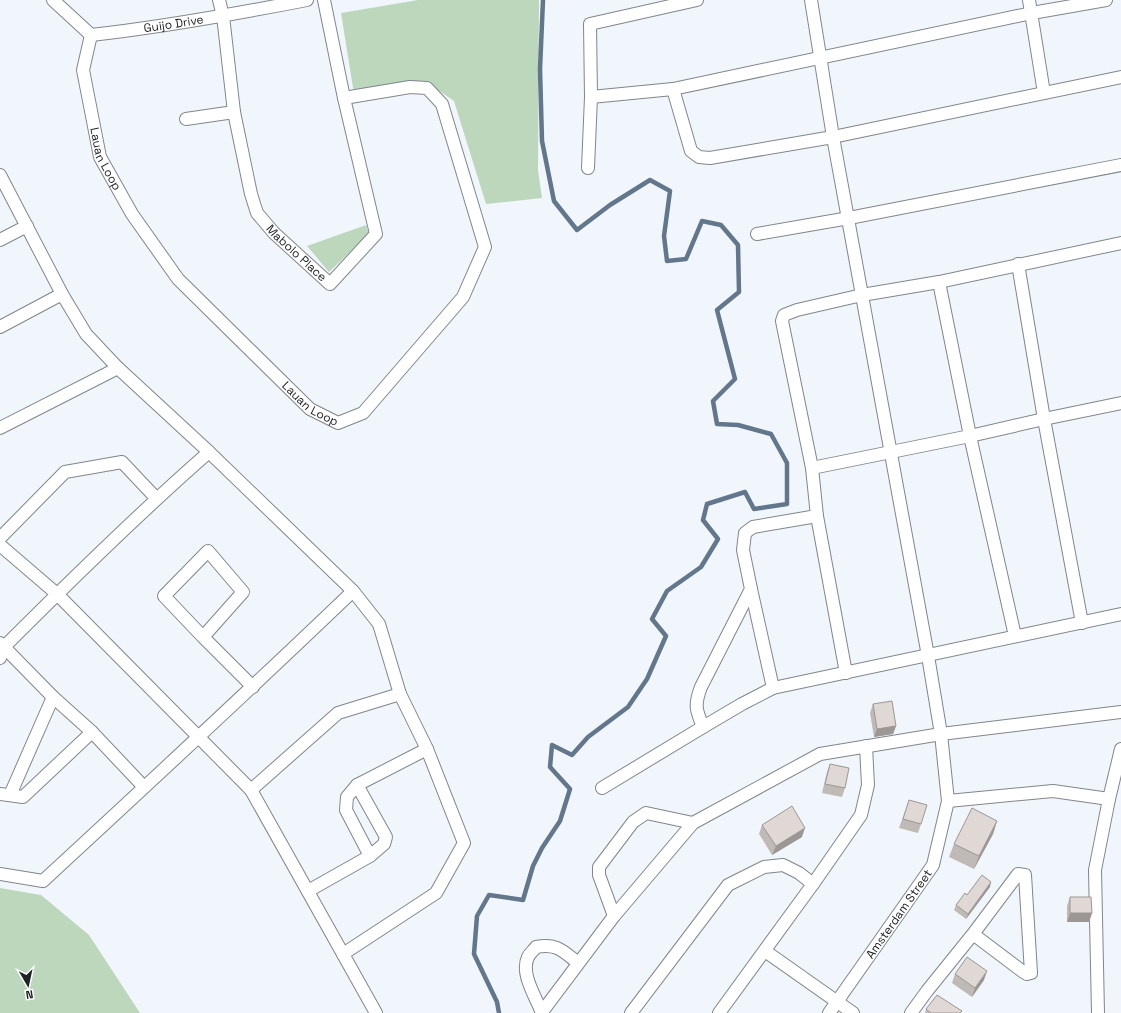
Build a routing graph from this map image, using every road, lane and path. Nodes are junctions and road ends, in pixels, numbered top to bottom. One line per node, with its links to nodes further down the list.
1 (53, 0): 11 (street)
2 (219, 0): 10 (street, Mabolo Place)
3 (307, 0): 10 (street, Guijo Drive)
4 (324, 0): 17 (street, Mabolo Place)
5 (697, 0): 16 (street)
6 (811, 0): 12 (street, Amsterdam Street)
7 (1029, 0): 9 (street)
8 (1106, 0): 9 (street)
9 (1032, 13): 12 (street); 15 (street)
10 (222, 16): 11 (street, Guijo Drive); 18 (street, Mabolo Place)
11 (91, 35): 17 (street, Lauan Loop)
12 (821, 58): 14 (street); 20 (street, Amsterdam Street)
13 (1121, 77): 15 (street)
14 (673, 89): 16 (street); 20 (street)
15 (1044, 93): 20 (street)
16 (591, 97): 22 (street)
17 (344, 98): 18 (street, Mabolo Place)
18 (234, 112): 19 (street)
19 (186, 119)
20 (833, 137): 24 (street, Amsterdam Street)
21 (1121, 165): 24 (street)
22 (588, 168)
23 (0, 175): 25 (street)
24 (849, 218): 26 (street); 32 (street, Amsterdam Street)
25 (27, 226): 27 (street); 31 (street)
26 (757, 234)
27 (0, 240)
28 (1121, 243): 29 (street)
29 (1018, 264): 30 (street); 36 (street)
30 (939, 282): 32 (street); 38 (street)
31 (62, 294): 33 (street); 34 (street)
32 (862, 295): 39 (street, Amsterdam Street); 41 (street)
33 (0, 327)
34 (118, 368): 37 (street); 40 (street)
35 (1121, 403): 36 (street)
36 (1044, 418): 38 (street); 50 (street)
37 (0, 428)
38 (970, 436): 39 (street); 51 (street)
39 (891, 451): 41 (street); 54 (street, Amsterdam Street)
40 (209, 452): 42 (street); 47 (street)
41 (812, 468): 43 (street)
42 (156, 498): 44 (street); 48 (street)
43 (817, 516): 46 (street); 55 (street)
44 (0, 538)
45 (0, 545): 48 (street)
46 (750, 589): 57 (street); 61 (street)
47 (353, 590): 56 (street); 58 (street)
48 (57, 594): 53 (street); 64 (street)
49 (1121, 614): 50 (street)
50 (1082, 624): 51 (street)
51 (1015, 636): 54 (street)
52 (203, 637): 52 (street); 56 (street)
53 (2, 650): 59 (street)
54 (928, 656): 55 (street); 63 (street, Amsterdam Street)
55 (846, 673): 57 (street)
56 (253, 687): 64 (street)
57 (773, 688): 61 (street)
58 (400, 694): 66 (street); 71 (street)
59 (53, 697): 62 (street); 72 (street)
60 (1121, 712): 63 (street)
61 (703, 727): 70 (street)
62 (92, 732): 69 (street); 72 (street)
63 (940, 734): 65 (street); 74 (street, Amsterdam Street)
64 (197, 737): 69 (street); 71 (street)
65 (866, 746): 75 (street); 78 (street)
66 (427, 748): 68 (street); 83 (street)
67 (1121, 749): 73 (street)
68 (357, 785): 76 (street); 76 (street)
69 (144, 787): 77 (street)
70 (602, 788)
71 (252, 790): 79 (street)
72 (5, 794)
73 (1108, 800): 74 (street); 95 (street)
74 (948, 801): 87 (street, Amsterdam Street)
75 (693, 823): 80 (street); 80 (street)
76 (370, 856): 79 (street)
77 (0, 874)
78 (813, 884): 82 (street); 90 (street)
79 (308, 891): 83 (street)
80 (614, 916): 84 (street)
81 (973, 934): 81 (street); 85 (street)
82 (765, 951): 87 (street); 91 (street)
83 (343, 954): 89 (street)
84 (578, 963): 88 (street); 88 (street)
85 (927, 991): 86 (street); 94 (street)
86 (939, 998)
87 (838, 1001): 92 (street, Amsterdam Street); 93 (street)
88 (542, 1012)
89 (376, 1013)
90 (631, 1013)
91 (719, 1013)
92 (829, 1013)
93 (853, 1013)
94 (911, 1013)
95 (1098, 1013)

